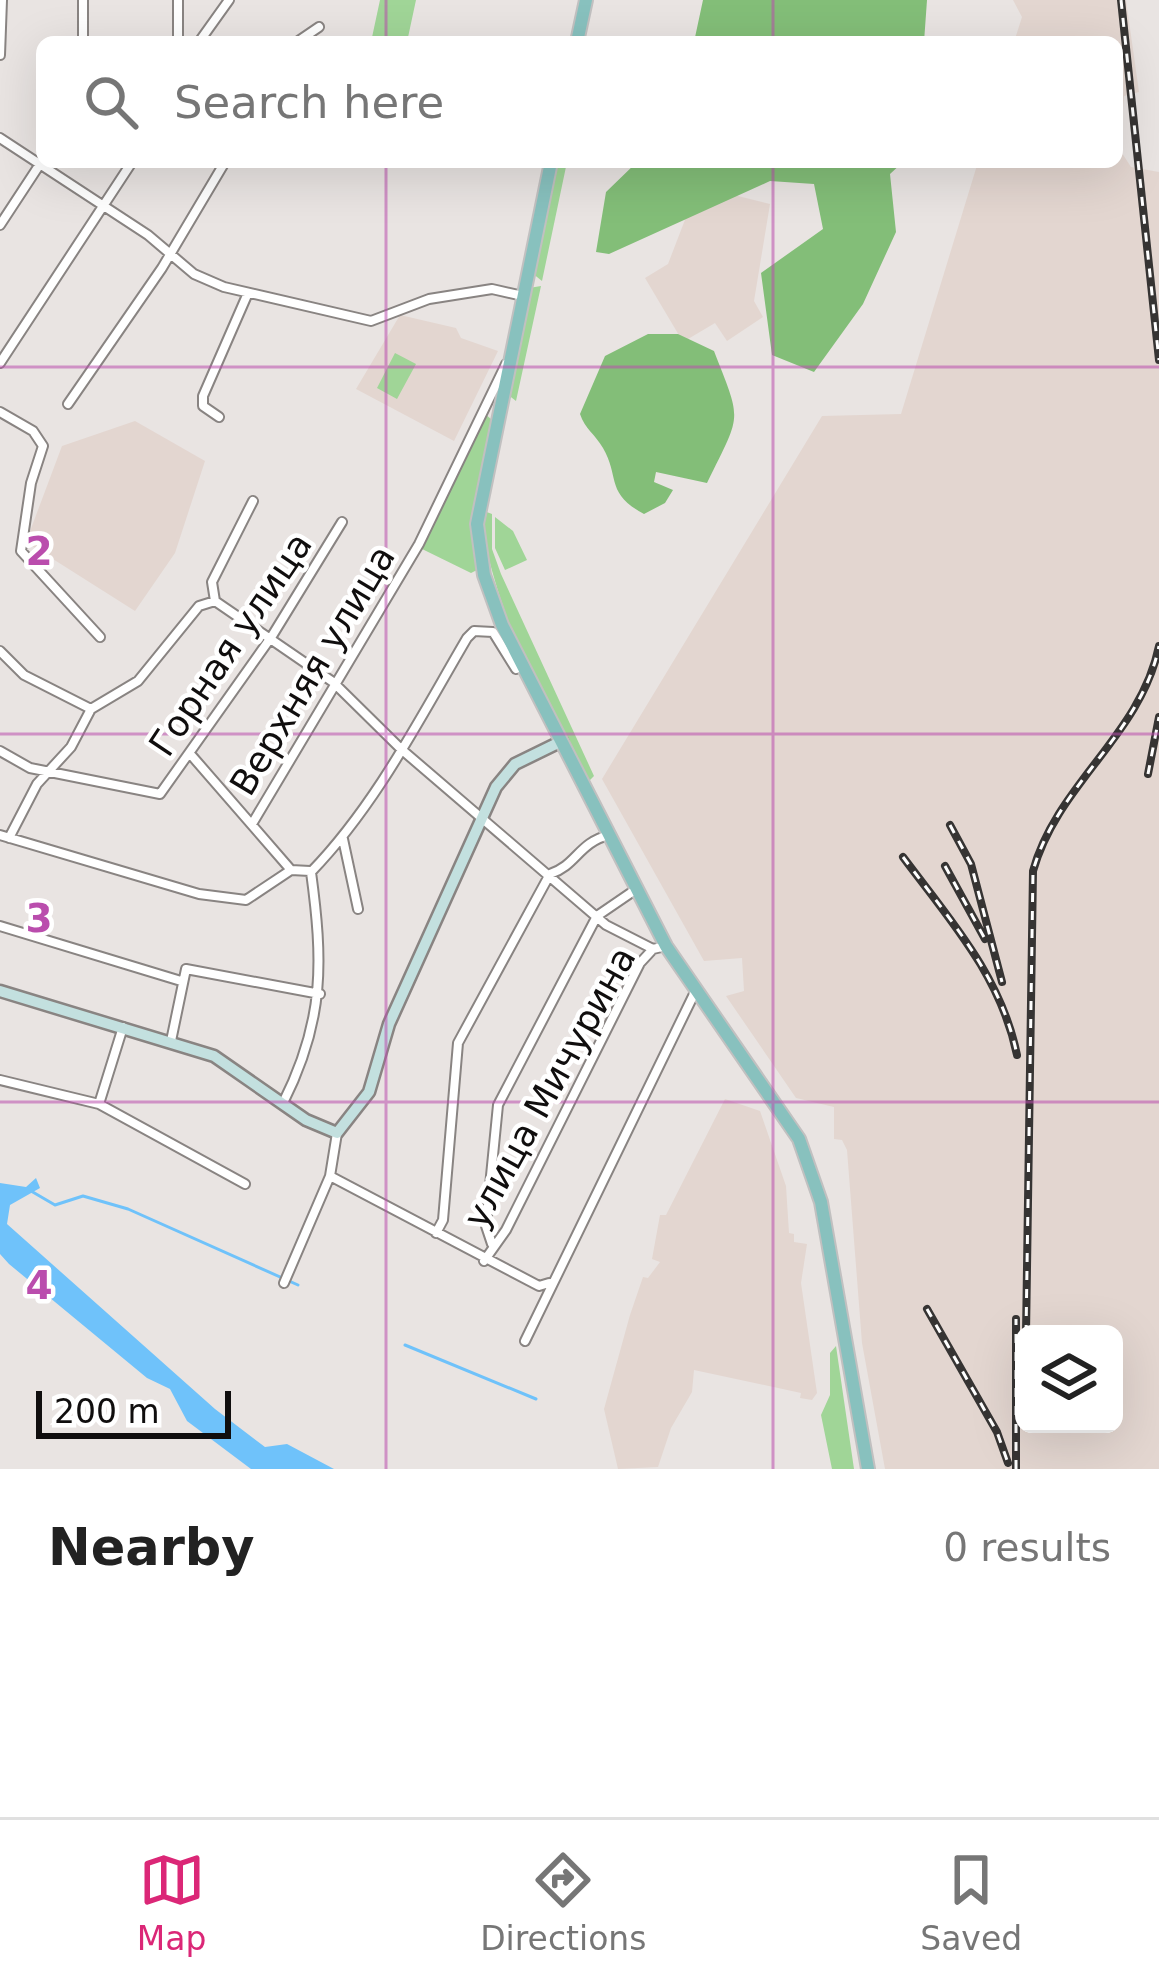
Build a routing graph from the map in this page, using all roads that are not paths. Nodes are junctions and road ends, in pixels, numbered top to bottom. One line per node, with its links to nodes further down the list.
1 (2, 0): 12 (street)
2 (83, 0): 7 (street)
3 (178, 0): 8 (street)
4 (229, 0): 9 (street)
5 (586, 0): 11 (main road)
6 (319, 27): 10 (street)
7 (83, 36)
8 (178, 36)
9 (203, 36)
10 (306, 36)
11 (578, 36)
12 (0, 55)
13 (0, 138): 14 (street)
14 (36, 160)
15 (38, 168): 21 (street)
16 (48, 168): 20 (street)
17 (128, 168): 20 (street)
18 (221, 168): 22 (street)
19 (550, 168): 24 (main road)
20 (104, 208): 22 (street); 25 (street)
21 (0, 225)
22 (170, 256): 23 (street); 26 (street)
23 (248, 292): 24 (street); 29 (street)
24 (523, 296): 27 (main road)
25 (0, 363)
26 (68, 404)
27 (491, 409): 37 (street, Верхняя улица); 39 (main road)
28 (0, 412): 34 (street)
29 (219, 417)
30 (253, 501): 32 (street)
31 (341, 522): 33 (street, Горная улица)
32 (214, 596): 33 (street); 38 (street)
33 (272, 636): 37 (street); 42 (street, Горная улица)
34 (100, 638)
35 (0, 651): 38 (street)
36 (516, 669): 40 (street)
37 (333, 682): 40 (street); 45 (street, Верхняя улица)
38 (91, 710): 43 (street)
39 (562, 742): 44 (street); 46 (main road)
40 (401, 749): 44 (street); 48 (street)
41 (0, 752): 43 (street)
42 (192, 756): 43 (street, Горная улица); 45 (street)
43 (48, 770): 47 (street)
44 (484, 815): 51 (street); 66 (street)
45 (252, 824): 49 (street)
46 (609, 835): 51 (street); 52 (main road)
47 (5, 837): 49 (street)
48 (343, 839): 50 (street); 53 (street)
49 (291, 870): 50 (street)
50 (311, 872): 60 (street)
51 (550, 874): 54 (street); 69 (street)
52 (635, 890): 54 (street); 56 (main road)
53 (358, 909)
54 (598, 916): 56 (street); 70 (street)
55 (0, 926): 57 (street)
56 (659, 947): 58 (main road); 70 (street, улица Мичурина)
57 (181, 981): 60 (street); 62 (street)
58 (697, 989): 73 (street); 75 (main road)
59 (0, 991): 61 (street)
60 (320, 994): 64 (street)
61 (123, 1027): 62 (street); 65 (street)
62 (171, 1041): 64 (street)
63 (0, 1079): 65 (street)
64 (283, 1103): 66 (street)
65 (99, 1104): 68 (street)
66 (337, 1133): 67 (street)
67 (329, 1176): 69 (street); 72 (street)
68 (245, 1184)
69 (436, 1233): 71 (street)
70 (492, 1244): 71 (street, улица Мичурина)
71 (484, 1261): 73 (street)
72 (285, 1279)
73 (550, 1283): 74 (street)
74 (525, 1341)
75 (868, 1469)

